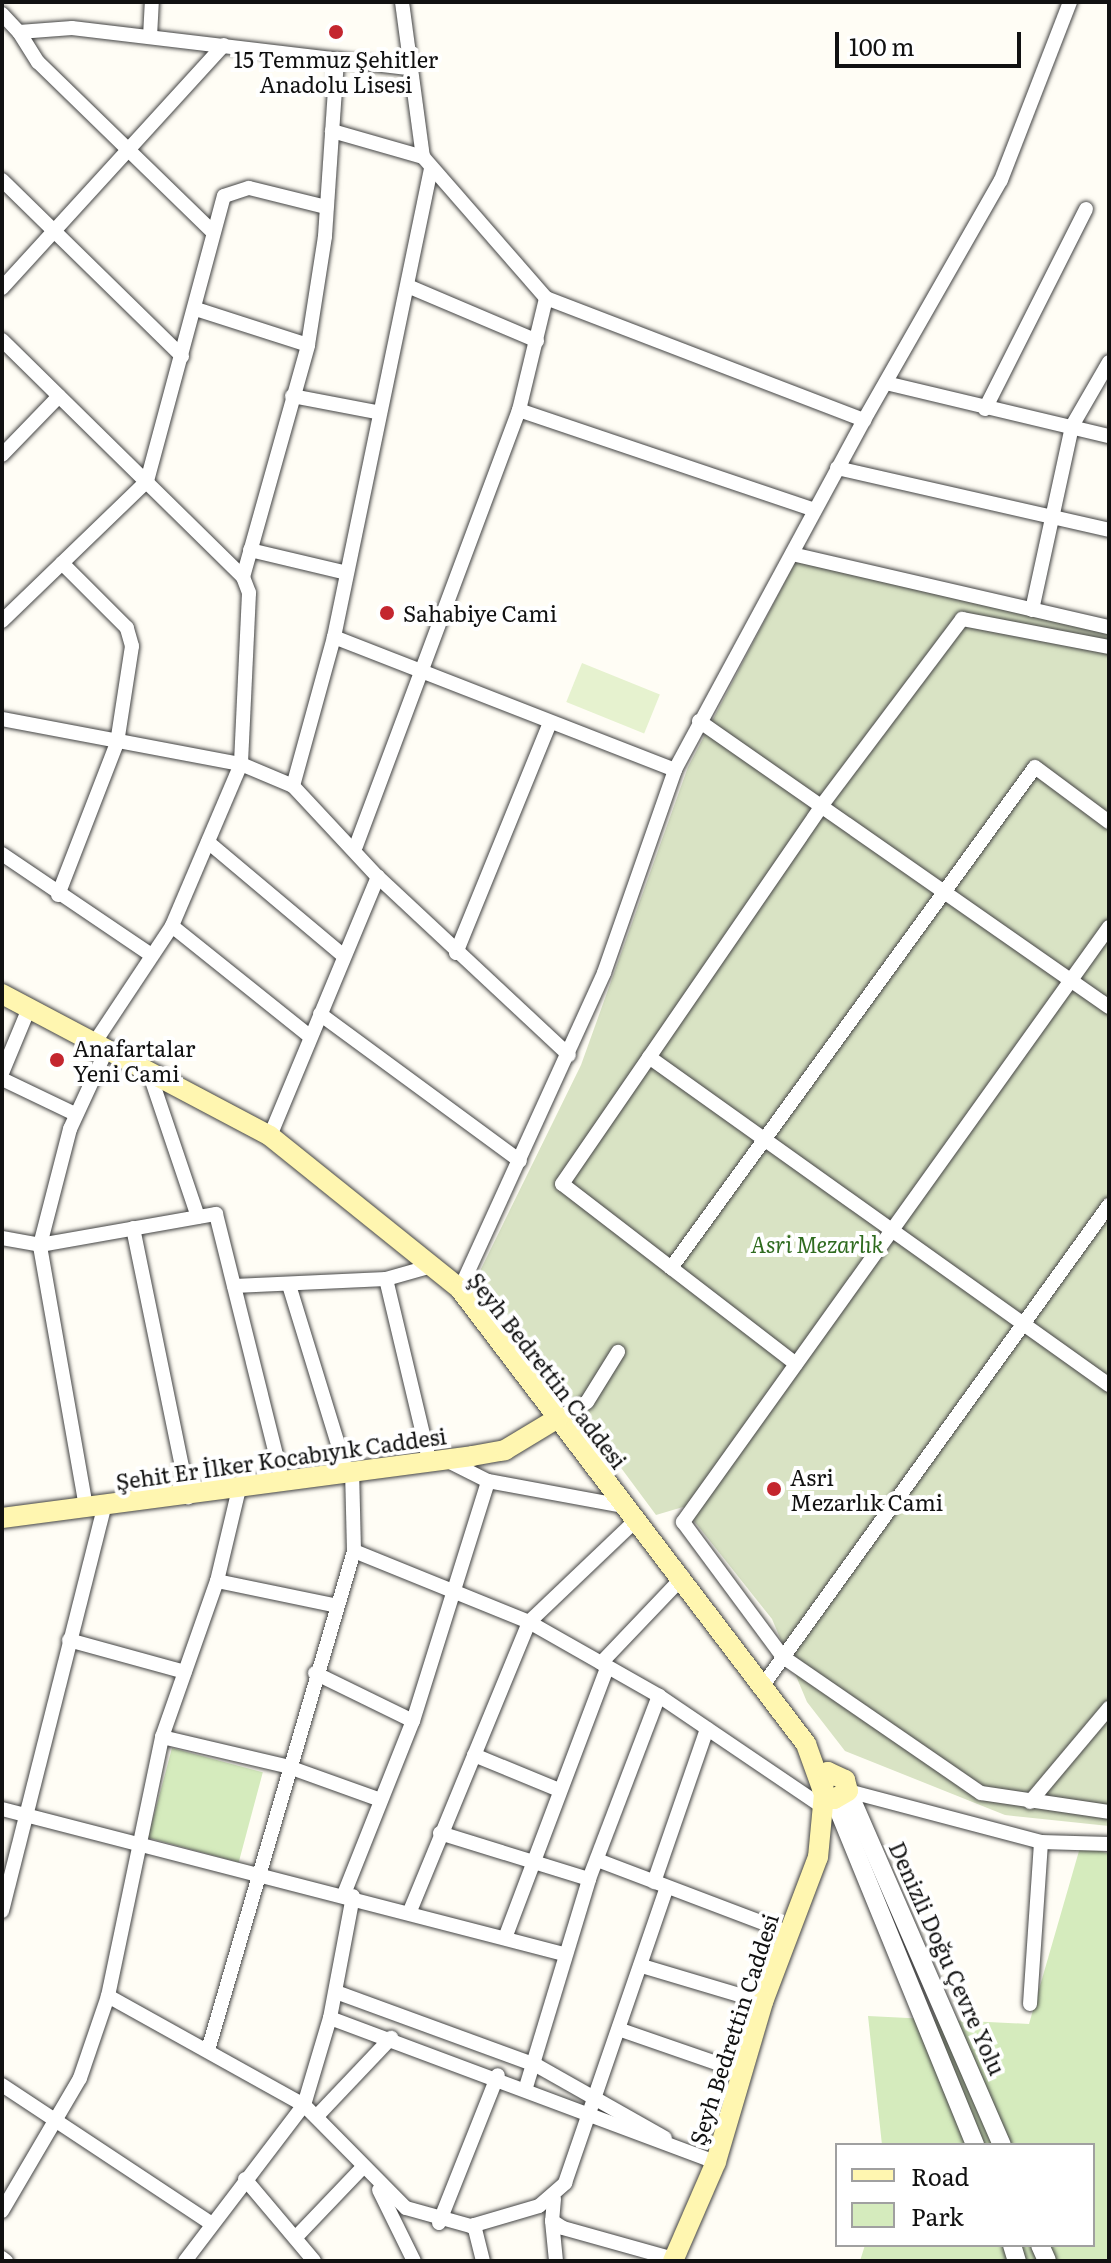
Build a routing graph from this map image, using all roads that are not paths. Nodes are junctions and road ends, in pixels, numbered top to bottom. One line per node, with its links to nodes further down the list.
1 (152, 2): 6 (street)
2 (402, 2): 9 (street)
3 (1070, 2): 27 (street)
4 (2, 14): 5 (street)
5 (19, 32): 6 (street); 11 (street)
6 (150, 37): 7 (street)
7 (224, 45): 8 (street); 11 (street)
8 (337, 59): 9 (street); 10 (street)
9 (408, 68): 12 (street)
10 (332, 131): 12 (street); 14 (street)
11 (127, 152): 16 (street); 17 (street)
12 (427, 163): 18 (street); 20 (street)
13 (2, 180): 17 (street)
14 (326, 207): 16 (street); 24 (street)
15 (1086, 209): 30 (street)
16 (213, 232): 21 (street)
17 (55, 233): 19 (street); 25 (street)
18 (410, 287): 23 (street); 32 (street)
19 (2, 288)
20 (546, 298): 23 (street); 33 (street)
21 (199, 310): 24 (street); 25 (street)
22 (2, 340): 28 (street)
23 (537, 341): 31 (street)
24 (308, 345): 29 (street)
25 (182, 356): 38 (street)
26 (1109, 362): 34 (street)
27 (890, 384): 30 (street); 33 (street)
28 (59, 396): 36 (street); 38 (street)
29 (292, 396): 32 (street); 42 (street)
30 (985, 409): 34 (street)
31 (519, 410): 39 (street); 52 (street)
32 (376, 412): 45 (street)
33 (864, 420): 37 (street)
34 (1072, 426): 35 (street); 40 (street)
35 (1109, 436)
36 (2, 455)
37 (837, 468): 39 (street); 40 (street)
38 (147, 481): 44 (street); 46 (street)
39 (811, 509): 43 (street)
40 (1051, 516): 41 (street); 47 (street)
41 (1109, 530)
42 (250, 550): 45 (street); 46 (street)
43 (792, 554): 47 (street); 54 (street)
44 (62, 563): 48 (street); 56 (street)
45 (343, 572): 50 (street)
46 (243, 577): 57 (street)
47 (1032, 610): 49 (street)
48 (2, 621)
49 (1109, 627)
50 (334, 637): 52 (street); 59 (street)
51 (1109, 647): 60 (street)
52 (425, 672): 55 (street); 63 (street)
53 (2, 719): 56 (street)
54 (699, 721): 58 (street); 60 (street)
55 (549, 725): 58 (street); 70 (street)
56 (117, 743): 57 (street); 67 (street)
57 (241, 764): 59 (street); 62 (street)
58 (675, 770): 80 (street)
59 (293, 786): 63 (street)
60 (822, 805): 66 (street); 81 (street)
61 (1109, 822): 66 (street)
62 (208, 842): 68 (street); 72 (street)
63 (356, 846): 65 (street)
64 (2, 854): 67 (street)
65 (378, 877): 70 (street); 72 (street)
66 (944, 888): 73 (street); 86 (street)
67 (58, 895): 71 (street)
68 (172, 926): 71 (street); 78 (street)
69 (1109, 927): 73 (street)
70 (456, 953): 80 (street)
71 (151, 955): 79 (street)
72 (344, 956): 77 (street)
73 (1070, 979): 75 (street); 91 (street)
74 (2, 994): 76 (main road, Şeyh Bedrettin Caddesi)
75 (1109, 1007)
76 (29, 1008): 79 (main road, Şeyh Bedrettin Caddesi); 83 (street)
77 (320, 1014): 78 (street); 87 (street)
78 (308, 1035): 85 (street)
79 (101, 1045): 82 (main road, Şeyh Bedrettin Caddesi); 84 (street)
80 (569, 1055): 87 (street)
81 (649, 1057): 86 (street); 95 (street)
82 (149, 1072): 85 (main road, Şeyh Bedrettin Caddesi); 89 (street)
83 (2, 1076): 84 (street)
84 (75, 1114): 93 (street)
85 (270, 1136): 94 (main road, Şeyh Bedrettin Caddesi)
86 (763, 1140): 91 (street); 95 (street)
87 (520, 1161): 99 (street)
88 (1109, 1205): 100 (street)
89 (198, 1217): 90 (street); 98 (street)
90 (133, 1228): 93 (street); 110 (street)
91 (889, 1233): 100 (street); 102 (street)
92 (2, 1238): 93 (street)
93 (40, 1245): 111 (street)
94 (428, 1267): 96 (street); 99 (main road, Şeyh Bedrettin Caddesi)
95 (671, 1268): 102 (street)
96 (386, 1279): 97 (street); 105 (street)
97 (289, 1285): 98 (street); 106 (street)
98 (234, 1286): 107 (street)
99 (460, 1289): 104 (main road, Şeyh Bedrettin Caddesi)
100 (1023, 1325): 103 (street); 121 (street)
101 (618, 1352): 104 (street)
102 (796, 1364): 121 (street)
103 (1109, 1385)
104 (558, 1418): 105 (main road, Şehit Er İlker Kocabıyık Caddesi); 113 (main road, Şeyh Bedrettin Caddesi)
105 (435, 1458): 106 (main road, Şehit Er İlker Kocabıyık Caddesi); 108 (street)
106 (349, 1469): 107 (main road, Şehit Er İlker Kocabıyık Caddesi); 114 (street)
107 (282, 1478): 109 (main road, Şehit Er İlker Kocabıyık Caddesi)
108 (488, 1481): 113 (street); 117 (street)
109 (239, 1489): 110 (main road, Şehit Er İlker Kocabıyık Caddesi); 116 (street)
110 (188, 1497): 111 (main road, Şehit Er İlker Kocabıyık Caddesi)
111 (95, 1507): 112 (main road, Şehit Er İlker Kocabıyık Caddesi); 120 (street)
112 (3, 1513)
113 (630, 1513): 115 (main road, Şeyh Bedrettin Caddesi); 119 (street)
114 (354, 1551): 117 (street); 118 (street)
115 (683, 1577): 122 (street); 125 (main road, Şeyh Bedrettin Caddesi)
116 (217, 1581): 118 (street); 123 (street)
117 (456, 1591): 119 (street); 128 (street)
118 (333, 1605): 124 (street)
119 (529, 1622): 122 (street); 132 (street)
120 (69, 1640): 123 (street); 140 (street)
121 (783, 1657): 125 (street); 137 (street)
122 (604, 1666): 126 (street); 134 (street)
123 (185, 1672): 130 (street)
124 (315, 1673): 128 (street); 133 (street)
125 (766, 1681): 131 (main road, Şeyh Bedrettin Caddesi)
126 (659, 1696): 129 (street); 145 (street)
127 (1109, 1708): 137 (street)
128 (413, 1721): 136 (street)
129 (707, 1729): 135 (street); 149 (street)
130 (162, 1737): 133 (street); 143 (street)
131 (806, 1744): 135 (main road, Şeyh Bedrettin Caddesi); 135 (main road)
132 (474, 1755): 134 (street); 141 (street)
133 (286, 1766): 136 (street); 147 (street)
134 (557, 1789): 146 (street)
135 (830, 1796): 142 (street); 153 (main road, Şeyh Bedrettin Caddesi); 176 (street, Denizli Doğu Çevre Yolu); 177 (street, Denizli Doğu Çevre Yolu)
136 (378, 1799): 150 (street)
137 (1030, 1802): 139 (street)
138 (2, 1809): 140 (street)
139 (1109, 1812)
140 (28, 1816): 143 (street); 151 (street)
141 (440, 1833): 146 (street); 152 (street)
142 (1041, 1842): 144 (street); 160 (street)
143 (135, 1844): 147 (street); 158 (street)
144 (1109, 1844)
145 (600, 1861): 148 (street); 149 (street)
146 (530, 1862): 148 (street); 154 (street)
147 (259, 1875): 150 (street); 164 (street)
148 (589, 1879): 155 (street)
149 (660, 1884): 153 (street); 156 (street)
150 (348, 1895): 152 (street); 157 (street)
151 (2, 1911)
152 (410, 1911): 154 (street)
153 (787, 1932): 159 (main road, Şeyh Bedrettin Caddesi)
154 (505, 1938): 155 (street)
155 (564, 1954): 165 (street)
156 (642, 1966): 159 (street); 162 (street)
157 (336, 1992): 161 (street); 165 (street)
158 (108, 1996): 164 (street); 174 (street)
159 (763, 2002): 166 (main road, Şeyh Bedrettin Caddesi)
160 (1030, 2004)
161 (330, 2018): 163 (street); 171 (street)
162 (621, 2030): 166 (street); 170 (street)
163 (391, 2038): 167 (street); 173 (street)
164 (208, 2050): 171 (street)
165 (536, 2065): 169 (street); 170 (street)
166 (742, 2072): 178 (main road, Şeyh Bedrettin Caddesi)
167 (498, 2075): 169 (street); 185 (street)
168 (2, 2085): 174 (street)
169 (526, 2087): 172 (street)
170 (594, 2095): 172 (street); 175 (street)
171 (304, 2105): 173 (street); 180 (street)
172 (587, 2113): 175 (street); 182 (street)
173 (317, 2116): 179 (street)
174 (59, 2120): 183 (street); 186 (street)
175 (672, 2143): 178 (street)
176 (974, 2143)
177 (1001, 2143)
178 (716, 2162): 189 (main road, Şeyh Bedrettin Caddesi)
179 (363, 2167): 181 (street); 188 (street)
180 (245, 2179): 186 (street); 188 (street)
181 (376, 2184): 185 (street); 192 (street)
182 (554, 2199): 184 (street); 187 (street)
183 (2, 2211)
184 (552, 2221): 189 (street); 194 (street)
185 (439, 2223): 187 (street)
186 (212, 2224): 190 (street)
187 (474, 2225): 193 (street)
188 (299, 2234): 191 (street)
189 (673, 2260)
190 (185, 2261)
191 (314, 2261)
192 (414, 2261)
193 (483, 2261)
194 (556, 2261)

